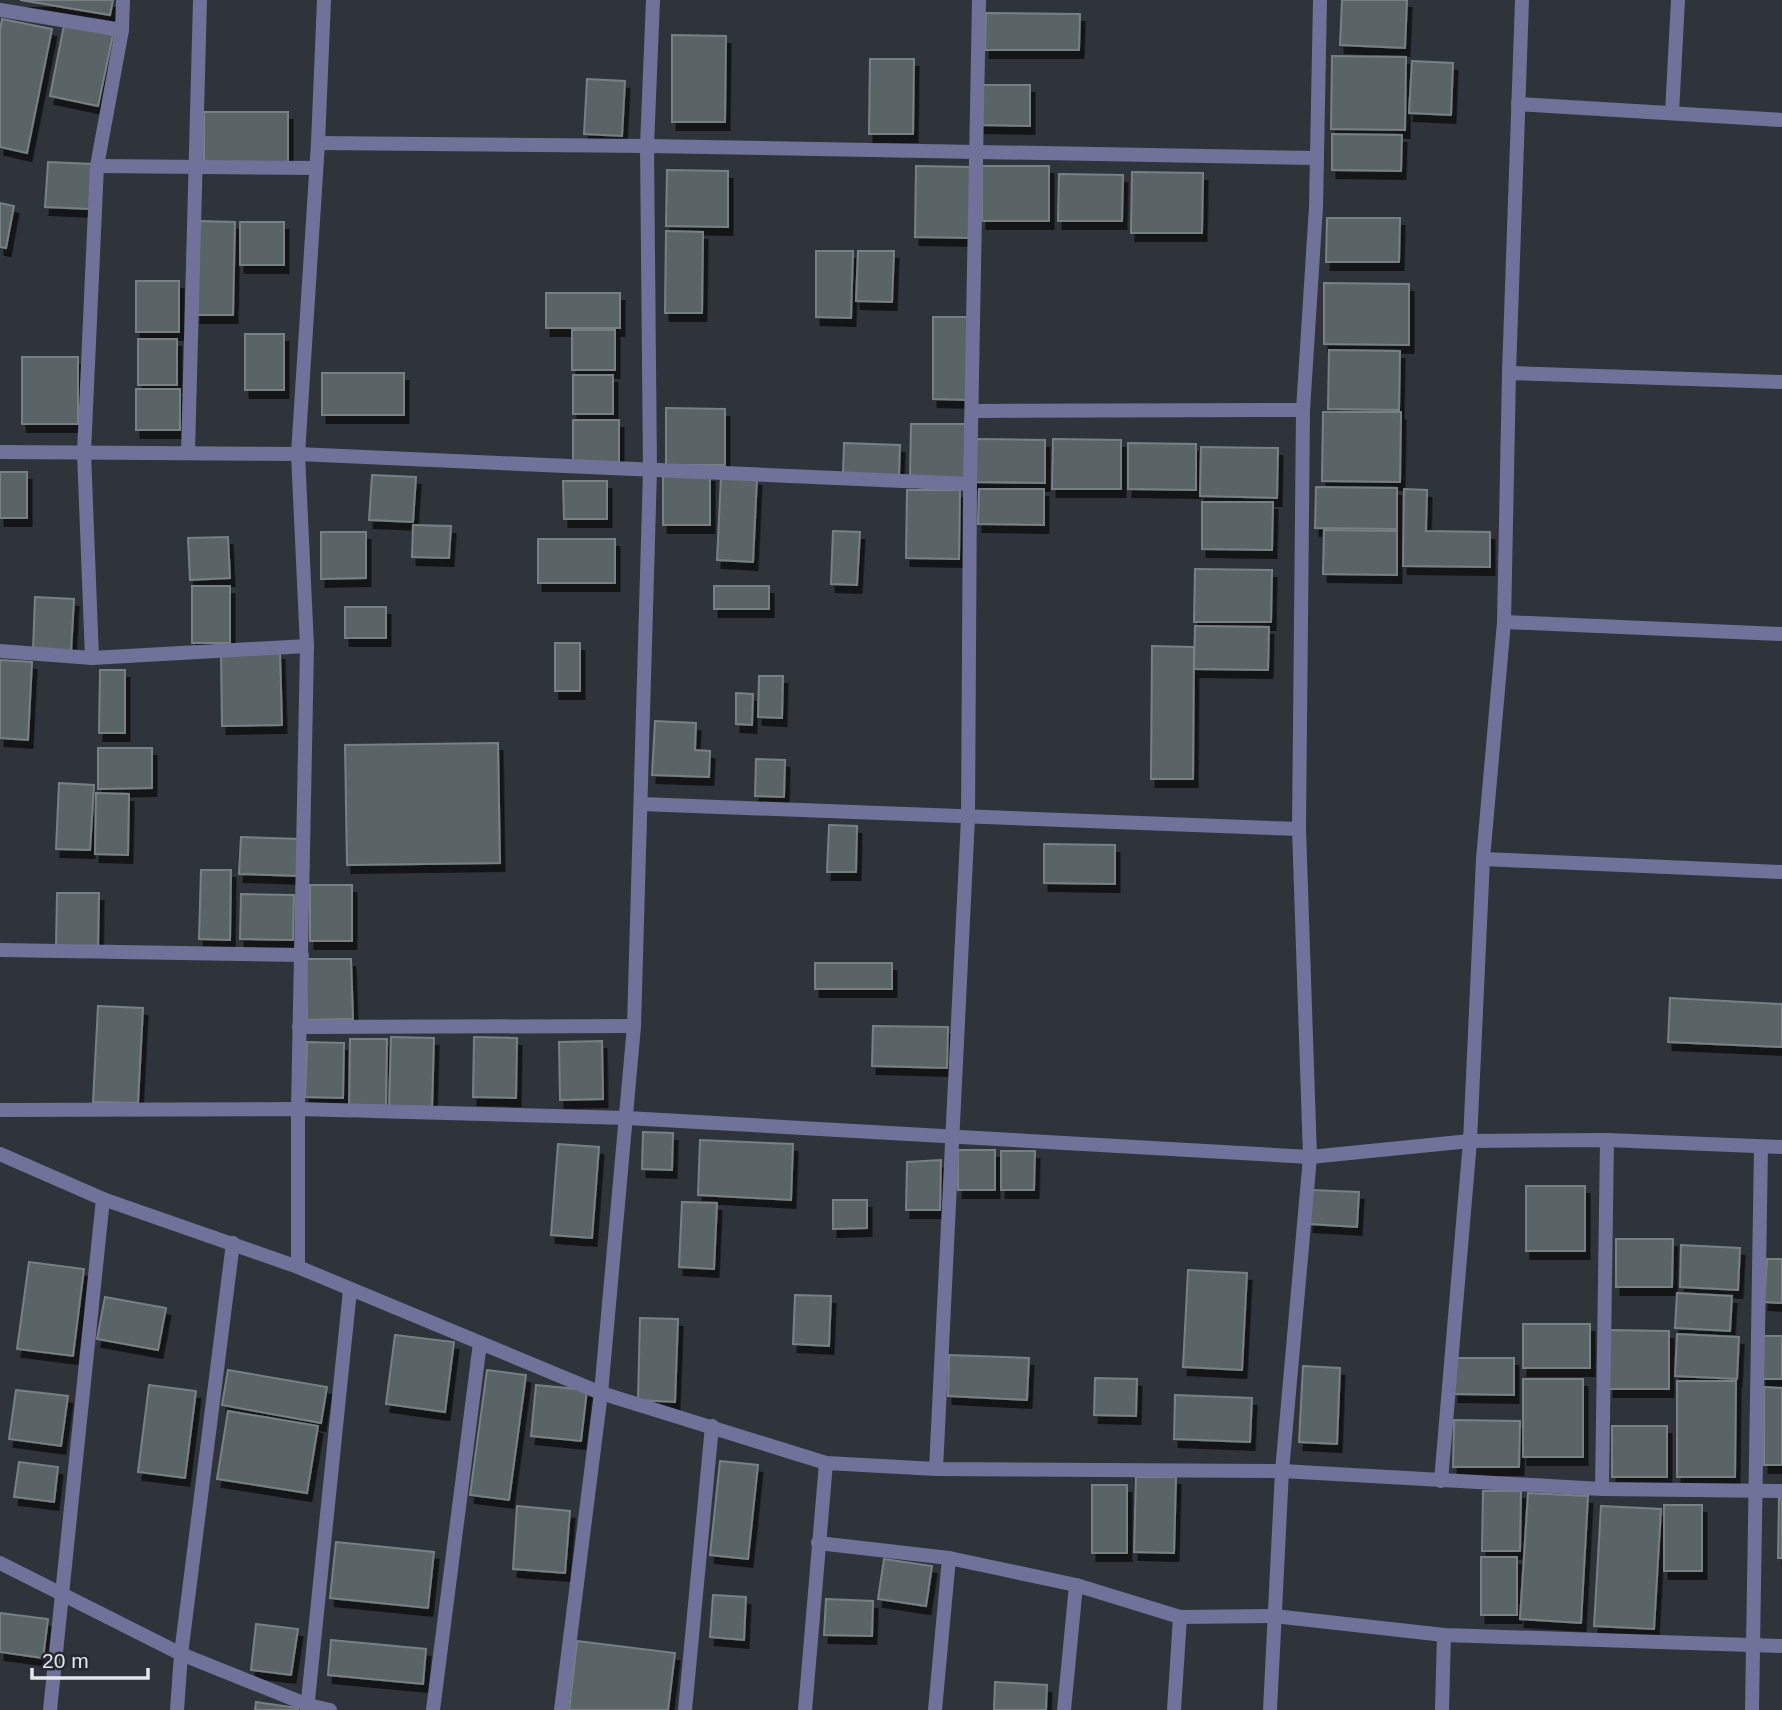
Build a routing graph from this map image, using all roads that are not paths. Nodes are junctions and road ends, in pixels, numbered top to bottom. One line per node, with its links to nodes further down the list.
1 (123, 0): 10 (street)
2 (200, 0): 19 (street)
3 (324, 0): 14 (street)
4 (653, 0): 15 (street)
5 (979, 0): 16 (street)
6 (1320, 0): 17 (street)
7 (1522, 0): 11 (street)
8 (1678, 0): 12 (street)
9 (0, 10): 10 (street)
10 (122, 30): 18 (street)
11 (1518, 104): 12 (street); 21 (street)
12 (1672, 113): 13 (street)
13 (1782, 120)
14 (318, 144): 15 (street); 20 (street)
15 (647, 146): 16 (street); 29 (street)
16 (975, 152): 17 (street); 24 (street)
17 (1317, 158): 23 (street)
18 (97, 166): 19 (street); 26 (street)
19 (194, 168): 20 (street); 27 (street)
20 (315, 168): 28 (street)
21 (1509, 373): 22 (street); 31 (street)
22 (1782, 382)
23 (1303, 410): 24 (street); 38 (street)
24 (972, 411): 30 (street)
25 (0, 452): 26 (street)
26 (84, 452): 27 (street); 35 (street)
27 (188, 452): 28 (street)
28 (298, 454): 29 (street); 33 (street)
29 (650, 470): 30 (street); 36 (street)
30 (970, 484): 37 (street)
31 (1504, 622): 32 (street); 39 (street)
32 (1782, 634)
33 (307, 646): 35 (street); 42 (street)
34 (0, 651): 35 (street)
35 (92, 658)
36 (641, 804): 37 (street); 43 (street)
37 (968, 818): 38 (street); 48 (street)
38 (1299, 829): 54 (street)
39 (1483, 859): 40 (street); 50 (street)
40 (1782, 872)
41 (0, 950): 42 (street)
42 (302, 955): 44 (street)
43 (634, 1026): 44 (street); 47 (street)
44 (299, 1027): 45 (street)
45 (298, 1109): 46 (street); 47 (street); 57 (street)
46 (0, 1110)
47 (626, 1118): 48 (street); 60 (street)
48 (951, 1136): 54 (street); 63 (street)
49 (1607, 1140): 50 (street); 51 (street); 66 (street)
50 (1469, 1141): 54 (street); 65 (street)
51 (1760, 1147): 52 (street); 67 (street)
52 (1782, 1147)
53 (0, 1154): 55 (street)
54 (1310, 1157): 64 (street)
55 (103, 1199): 56 (street); 73 (street)
56 (233, 1243): 57 (street); 79 (street)
57 (298, 1268): 58 (street)
58 (350, 1290): 59 (street); 80 (street)
59 (480, 1343): 60 (street); 84 (street)
60 (601, 1393): 61 (street); 85 (street)
61 (712, 1426): 62 (street); 86 (street)
62 (826, 1464): 63 (street); 69 (street)
63 (936, 1469): 64 (street)
64 (1282, 1471): 65 (street); 74 (street)
65 (1441, 1481): 66 (street)
66 (1602, 1489): 67 (street)
67 (1755, 1491): 68 (street); 77 (street)
68 (1782, 1492)
69 (818, 1543): 70 (street); 87 (street)
70 (949, 1558): 72 (street); 88 (street)
71 (0, 1563): 73 (street)
72 (1076, 1585): 75 (street); 89 (street)
73 (62, 1593): 79 (street); 81 (street)
74 (1274, 1616): 75 (street); 76 (street); 91 (street)
75 (1180, 1617): 90 (street)
76 (1444, 1634): 77 (street); 92 (street)
77 (1754, 1643): 78 (street); 93 (street)
78 (1782, 1646)
79 (181, 1654): 80 (street); 82 (street)
80 (308, 1708): 83 (street)
81 (50, 1710)
82 (177, 1710)
83 (330, 1710)
84 (433, 1710)
85 (561, 1710)
86 (685, 1710)
87 (805, 1710)
88 (935, 1710)
89 (1064, 1710)
90 (1174, 1710)
91 (1270, 1710)
92 (1442, 1710)
93 (1752, 1710)

